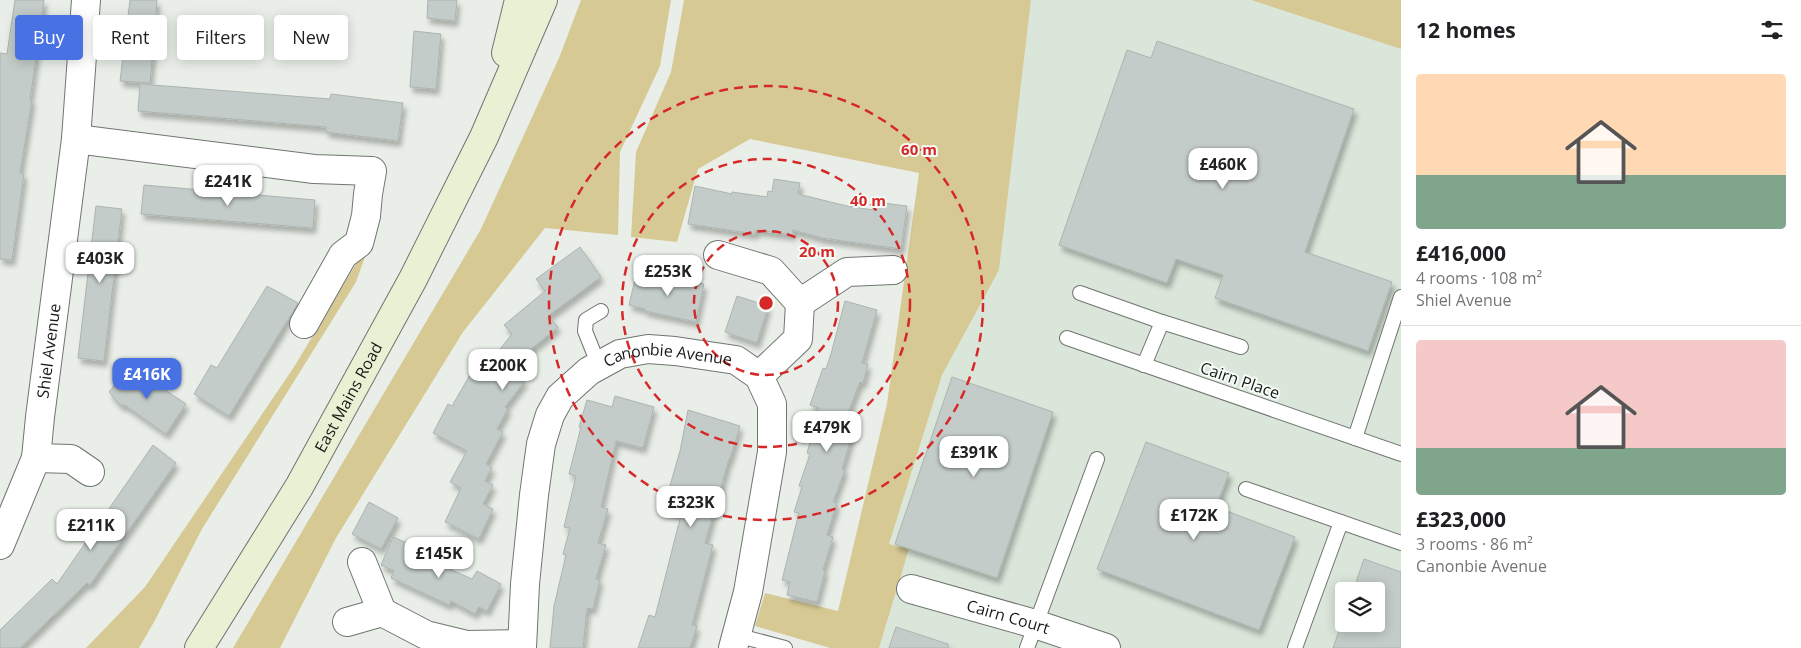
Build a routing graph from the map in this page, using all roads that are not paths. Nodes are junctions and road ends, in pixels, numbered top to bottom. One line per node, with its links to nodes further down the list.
1 (86, 0): 5 (street, Shiel Avenue)
2 (519, 0): 4 (main road, East Mains Road)
3 (543, 0): 4 (main road, East Mains Road)
4 (484, 137): 35 (main road, East Mains Road)
5 (76, 139): 13 (street); 21 (street, Shiel Avenue)
6 (718, 255): 10 (street)
7 (893, 270): 10 (street)
8 (1080, 293): 12 (lane)
9 (1401, 297): 19 (lane)
10 (800, 303): 18 (street)
11 (601, 311): 17 (lane)
12 (1162, 322): 15 (lane); 16 (lane)
13 (304, 324)
14 (1067, 338): 16 (lane, Cairn Place)
15 (1241, 347)
16 (1144, 365): 19 (lane, Cairn Place)
17 (599, 366): 18 (street, Canonbie Avenue); 34 (street, Canonbie Avenue)
18 (759, 376): 33 (street)
19 (1355, 438): 20 (lane, Cairn Place)
20 (1401, 454)
21 (36, 458): 23 (street); 27 (street, Shiel Avenue)
22 (1097, 459): 32 (lane)
23 (90, 472)
24 (1246, 489): 25 (lane)
25 (1341, 522): 26 (lane); 38 (lane)
26 (1401, 543)
27 (0, 545)
28 (362, 562): 30 (street)
29 (911, 589): 32 (street, Cairn Court)
30 (382, 612): 31 (street); 34 (street)
31 (347, 622)
32 (1031, 636): 37 (street, Cairn Court)
33 (735, 642): 36 (lane)
34 (522, 646)
35 (199, 648)
36 (785, 648)
37 (1106, 648)
38 (1295, 648)

